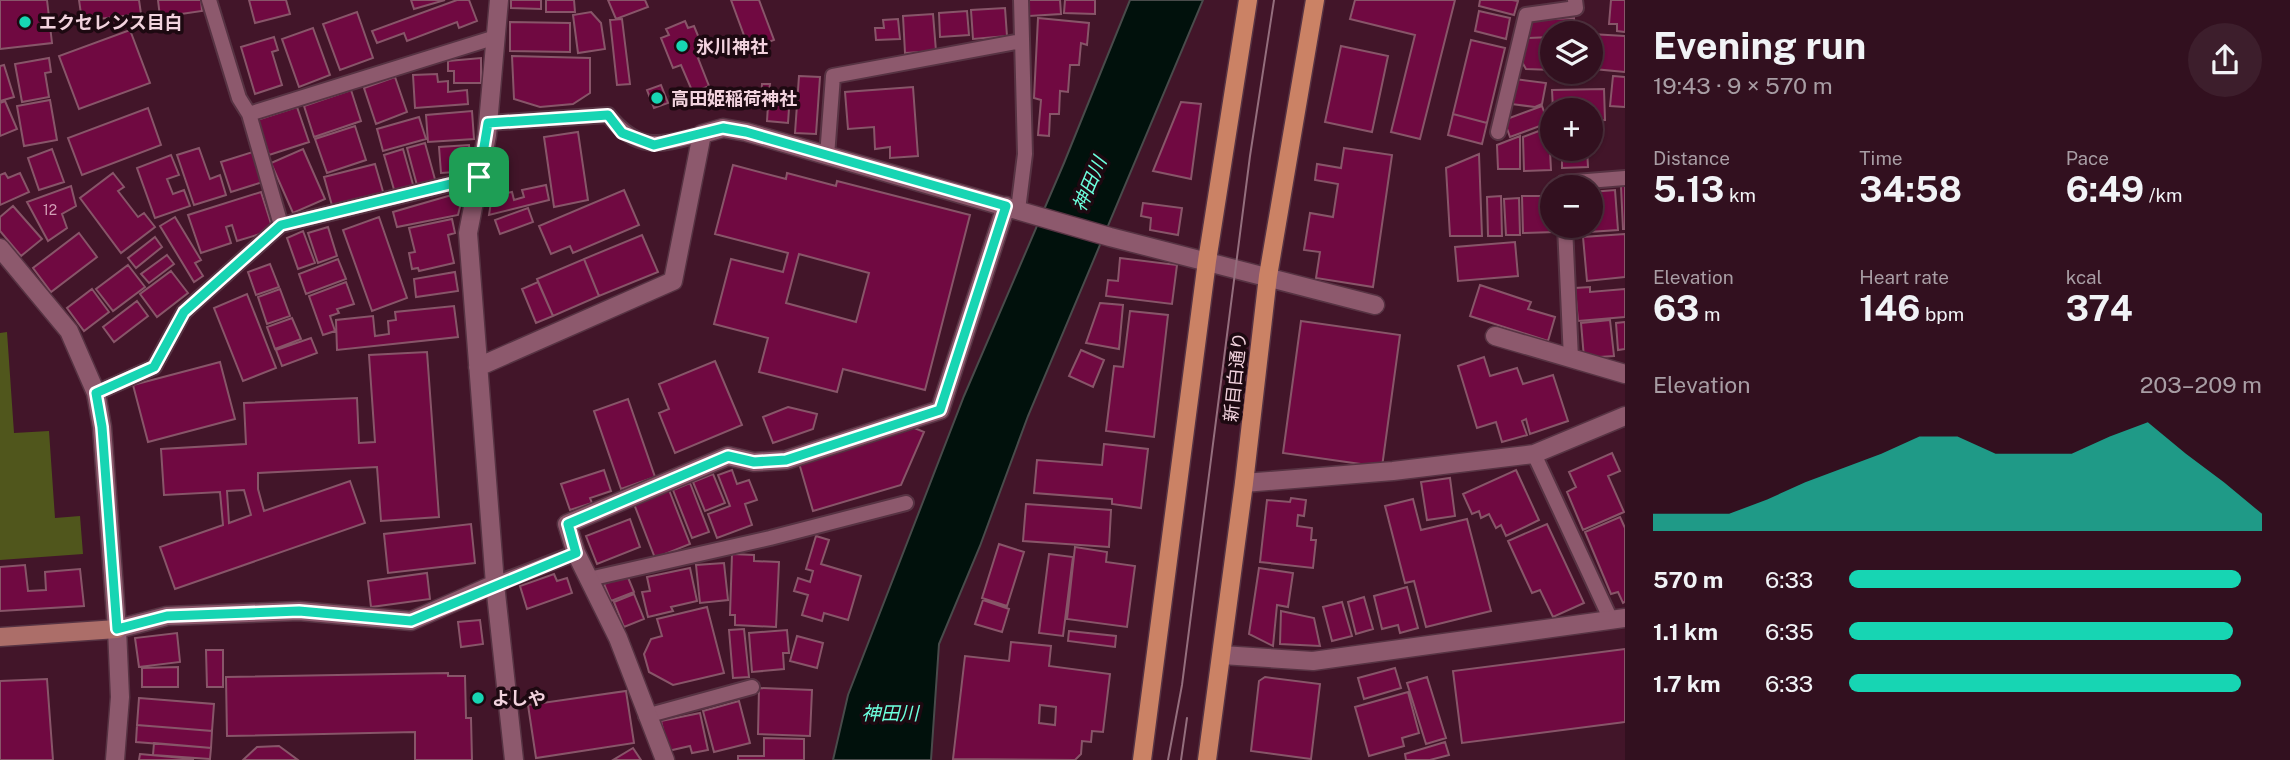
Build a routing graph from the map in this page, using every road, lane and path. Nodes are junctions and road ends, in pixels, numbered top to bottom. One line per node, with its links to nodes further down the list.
1 (209, 0): 9 (lane)
2 (499, 0): 7 (street)
3 (1021, 0): 8 (lane)
4 (1248, 0): 21 (main road)
5 (1315, 0): 22 (main road, 新目白通り)
6 (1575, 0): 11 (lane)
7 (496, 37): 9 (lane); 10 (street)
8 (1021, 41): 13 (lane); 17 (lane)
9 (249, 114): 18 (lane)
10 (488, 123): 12 (lane); 14 (street)
11 (1498, 132)
12 (702, 134): 13 (street); 26 (street)
13 (827, 156): 17 (street)
14 (479, 177): 18 (lane); 26 (street)
15 (1625, 178): 16 (lane)
16 (1603, 180)
17 (1019, 210): 21 (street); 33 (street)
18 (281, 225): 28 (lane)
19 (1566, 238): 25 (lane)
20 (0, 248): 28 (street)
21 (1207, 261): 22 (street); 45 (main road)
22 (1268, 276): 23 (street); 31 (main road, 新目白通り)
23 (1376, 305)
24 (1495, 336): 25 (street)
25 (1571, 359): 27 (street)
26 (478, 367): 35 (street)
27 (1625, 374)
28 (96, 393): 37 (street)
29 (1625, 415): 30 (street)
30 (1535, 454): 31 (street); 36 (lane)
31 (1244, 483): 39 (main road, 新目白通り)
32 (906, 503): 34 (lane)
33 (576, 553): 34 (street); 35 (lane)
34 (589, 579): 41 (street)
35 (495, 584): 37 (street); 43 (street)
36 (1618, 619): 39 (street)
37 (117, 629): 38 (street); 42 (street)
38 (0, 637)
39 (1222, 655): 46 (main road, 新目白通り)
40 (752, 687): 41 (lane)
41 (646, 716): 44 (street)
42 (115, 760)
43 (514, 760)
44 (665, 760)
45 (1142, 760)
46 (1207, 760)

